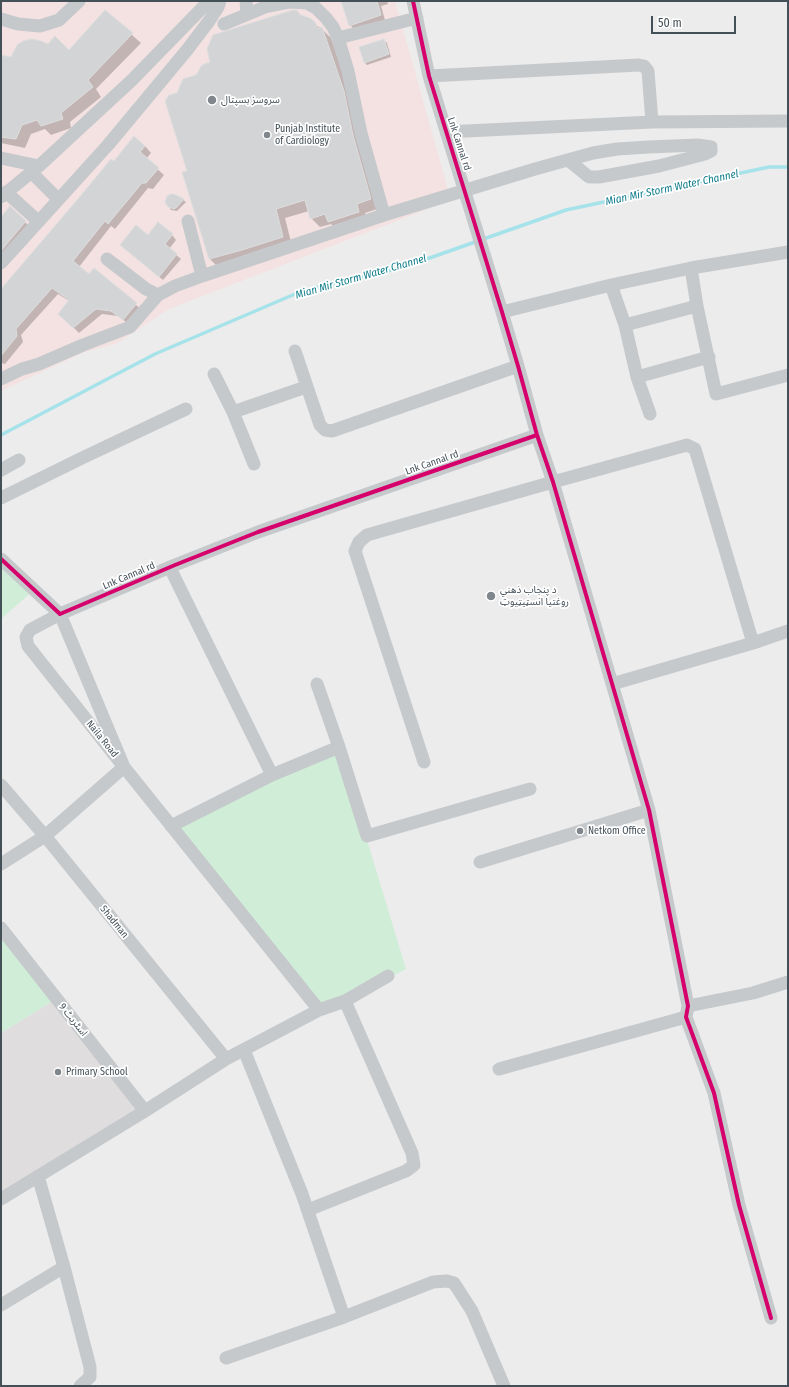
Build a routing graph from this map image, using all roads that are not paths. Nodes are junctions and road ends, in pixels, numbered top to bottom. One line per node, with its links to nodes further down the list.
1 (79, 1): 7 (street)
2 (209, 1): 16 (street)
3 (220, 1): 19 (street)
4 (413, 1): 6 (street, Lnk Cannal rd)
5 (246, 7): 8 (street); 9 (street)
6 (417, 18): 9 (street); 10 (street, Lnk Cannal rd)
7 (1, 19)
8 (224, 24)
9 (338, 38): 20 (street)
10 (429, 76): 12 (street); 13 (street, Lnk Cannal rd)
11 (788, 121): 12 (street)
12 (652, 122): 13 (street)
13 (446, 132): 17 (street, Lnk Cannal rd)
14 (1, 158): 16 (street)
15 (568, 160): 15 (street); 17 (street)
16 (35, 169): 18 (street); 19 (street)
17 (466, 191): 20 (street); 31 (street, Lnk Cannal rd)
18 (3, 194): 21 (street)
19 (58, 199): 21 (street)
20 (384, 215): 27 (street)
21 (38, 221): 25 (street)
22 (188, 221): 27 (street)
23 (788, 252): 26 (street)
24 (107, 259): 29 (street)
25 (1, 263)
26 (691, 268): 28 (street); 30 (street)
27 (202, 276): 29 (street)
28 (611, 285): 31 (street); 32 (street)
29 (158, 295): 39 (street)
30 (697, 306): 32 (street); 34 (street)
31 (502, 312): 35 (street, Lnk Cannal rd)
32 (625, 325): 38 (street)
33 (295, 351): 40 (street)
34 (709, 357): 37 (street); 38 (street)
35 (518, 366): 40 (street); 44 (street, Lnk Cannal rd)
36 (214, 374): 42 (street)
37 (788, 375)
38 (638, 377): 43 (street)
39 (1, 379)
40 (306, 387): 42 (street)
41 (186, 409): 49 (street)
42 (233, 412): 46 (street)
43 (650, 414)
44 (537, 435): 48 (street); 51 (street, Lnk Cannal rd)
45 (18, 460): 47 (street)
46 (254, 464)
47 (1, 470)
48 (553, 482): 54 (street); 56 (street); 58 (street)
49 (3, 493)
50 (1, 559): 52 (street)
51 (170, 568): 52 (street, Lnk Cannal rd); 60 (street)
52 (60, 614): 59 (street); 59 (street, Naila Road)
53 (788, 631): 54 (street)
54 (753, 643): 56 (street)
55 (317, 684): 57 (street)
56 (612, 684): 63 (street)
57 (339, 746): 60 (street); 62 (street)
58 (424, 762)
59 (124, 767): 64 (street); 65 (street, Naila Road)
60 (272, 775): 64 (street)
61 (1, 785): 65 (street, Shadman)
62 (530, 789)
63 (649, 810): 66 (street); 73 (street)
64 (171, 826): 72 (street)
65 (45, 836): 67 (street, Naila Road); 75 (street, Shadman)
66 (480, 862)
67 (1, 864)
68 (1, 928): 77 (street, اسٹریٹ 9)
69 (388, 976): 71 (street)
70 (788, 982): 73 (street)
71 (345, 1001): 72 (street); 80 (street)
72 (319, 1010): 74 (street)
73 (687, 1011): 76 (street); 84 (street)
74 (244, 1050): 75 (street); 80 (street)
75 (226, 1059): 77 (street)
76 (499, 1069)
77 (145, 1111): 78 (street)
78 (38, 1176): 79 (street); 81 (street)
79 (1, 1199)
80 (308, 1210): 83 (street)
81 (64, 1267): 82 (street); 86 (street)
82 (1, 1305)
83 (344, 1317): 85 (street); 87 (street)
84 (771, 1318)
85 (226, 1358)
86 (80, 1386)
87 (504, 1386)

